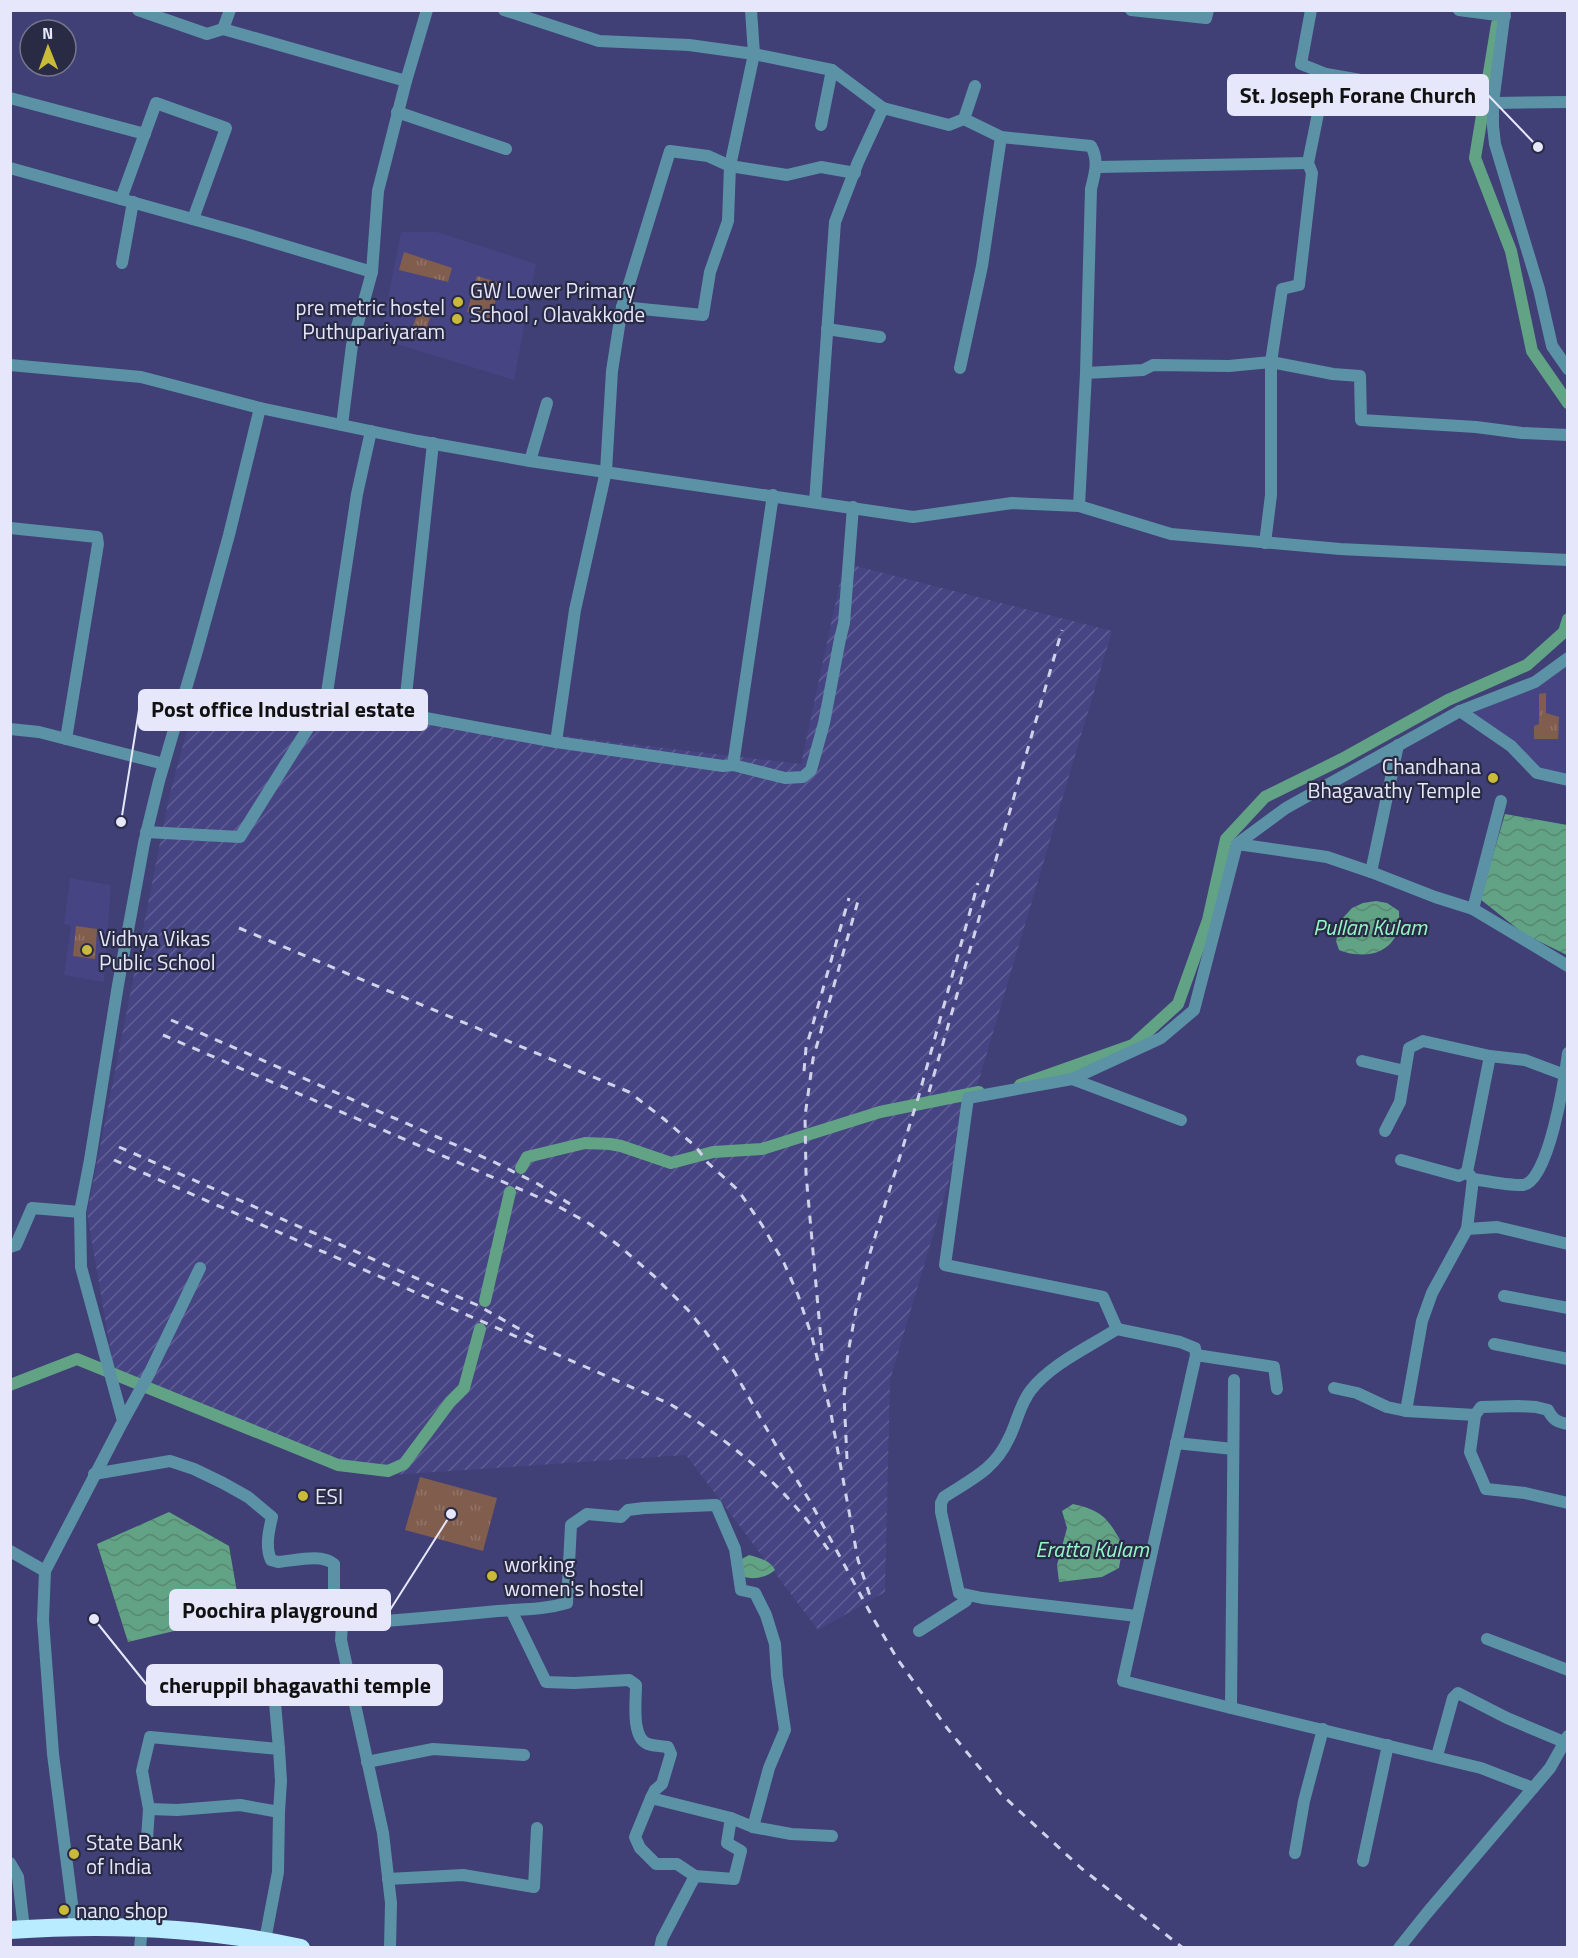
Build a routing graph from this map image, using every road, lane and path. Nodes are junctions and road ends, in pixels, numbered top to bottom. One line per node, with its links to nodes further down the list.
1 (138, 10): 11 (street)
2 (231, 10): 11 (street)
3 (427, 10): 15 (street)
4 (504, 10): 12 (street)
5 (751, 10): 12 (street)
6 (1131, 10): 7 (street)
7 (1208, 10)
8 (1311, 10): 14 (street)
9 (1459, 10): 10 (street)
10 (1505, 13): 19 (street)
11 (223, 29): 15 (street)
12 (754, 54): 13 (street); 28 (street)
13 (832, 70): 20 (street); 23 (street)
14 (1326, 74): 19 (street); 27 (street)
15 (406, 81): 21 (street)
16 (975, 86): 22 (street)
17 (10, 98): 24 (street)
18 (1568, 102): 19 (street)
19 (1493, 103): 42 (street)
20 (883, 108): 22 (street); 31 (street)
21 (397, 112): 26 (street); 35 (street)
22 (963, 119): 25 (street)
23 (821, 125)
24 (145, 134): 32 (street); 33 (street)
25 (1000, 137): 29 (street); 41 (street)
26 (506, 149)
27 (1308, 163): 29 (street); 39 (street)
28 (730, 166): 31 (street); 36 (street); 36 (street)
29 (1097, 166): 43 (street)
30 (10, 168): 32 (street)
31 (855, 173): 37 (street)
32 (127, 201): 33 (street); 34 (street)
33 (193, 219): 35 (street)
34 (122, 263)
35 (372, 272): 46 (street)
36 (622, 307): 51 (street)
37 (827, 329): 38 (street); 53 (street)
38 (880, 337)
39 (1271, 362): 43 (street); 48 (street); 57 (street)
40 (10, 365): 45 (street)
41 (960, 368)
42 (1568, 369)
43 (1086, 373): 54 (street)
44 (547, 404): 50 (street)
45 (260, 408): 46 (street); 67 (street)
46 (342, 425): 47 (street)
47 (371, 431): 49 (street); 60 (street)
48 (1568, 435)
49 (433, 444): 50 (street); 62 (street)
50 (530, 461): 51 (street)
51 (606, 471): 52 (street); 65 (street)
52 (773, 495): 53 (street); 68 (street)
53 (815, 502): 55 (street)
54 (1079, 506): 55 (street); 57 (street)
55 (853, 507): 68 (street)
56 (10, 528): 64 (street)
57 (1265, 543): 58 (street)
58 (1567, 560)
59 (1568, 658): 61 (street)
60 (325, 706): 62 (street); 71 (street)
61 (1460, 711): 66 (street); 69 (street)
62 (404, 714): 65 (street)
63 (10, 729): 64 (street)
64 (66, 739): 67 (street)
65 (556, 742): 68 (street)
66 (1398, 745): 72 (street); 73 (street)
67 (164, 764): 71 (street)
68 (733, 765)
69 (1568, 780)
70 (1501, 801): 74 (street)
71 (146, 832): 86 (street)
72 (1237, 844): 73 (street); 81 (street)
73 (1371, 872): 74 (street)
74 (1473, 909): 75 (street)
75 (1568, 966)
76 (1568, 1053): 80 (street)
77 (1490, 1056): 79 (street); 80 (street); 85 (street)
78 (1362, 1061): 79 (street)
79 (1405, 1071): 83 (street)
80 (1566, 1075): 85 (street)
81 (1072, 1079): 82 (street); 93 (street)
82 (1180, 1120)
83 (1385, 1131)
84 (1401, 1160): 85 (street)
85 (1470, 1176): 87 (street)
86 (80, 1212): 89 (street); 102 (street)
87 (1467, 1229): 88 (street); 100 (street)
88 (1568, 1244)
89 (10, 1247)
90 (200, 1268): 102 (street)
91 (1504, 1296): 92 (street)
92 (1568, 1308)
93 (1117, 1329): 95 (street); 110 (street)
94 (1494, 1344): 96 (street)
95 (1196, 1354): 99 (street); 104 (street)
96 (1568, 1359)
97 (1234, 1380): 105 (street)
98 (1334, 1388): 100 (street)
99 (1277, 1389)
100 (1406, 1411): 101 (street)
101 (1475, 1415): 103 (street); 107 (street)
102 (123, 1421): 106 (street)
103 (1568, 1424)
104 (1176, 1443): 105 (street); 112 (street)
105 (1233, 1449): 118 (street)
106 (94, 1474): 109 (street); 113 (street)
107 (1568, 1503)
108 (10, 1551): 109 (street)
109 (45, 1571): 140 (street)
110 (962, 1595): 112 (street); 114 (street)
111 (512, 1610): 113 (street); 127 (street); 131 (street)
112 (1137, 1616): 118 (street)
113 (342, 1624): 125 (street)
114 (919, 1630)
115 (1487, 1639): 116 (street)
116 (1568, 1670)
117 (275, 1703): 122 (street)
118 (1231, 1708): 119 (street)
119 (1323, 1729): 121 (street); 135 (street)
120 (1566, 1739): 124 (street); 126 (street)
121 (1388, 1745): 124 (street); 136 (street)
122 (279, 1749): 128 (street); 129 (street)
123 (524, 1755): 125 (street)
124 (1437, 1756): 126 (street)
125 (367, 1762): 139 (street)
126 (1533, 1788): 148 (street)
127 (651, 1798): 130 (street); 138 (street)
128 (149, 1809): 129 (street); 134 (street)
129 (279, 1812): 143 (street)
130 (731, 1818): 131 (street); 138 (street)
131 (753, 1827): 133 (street)
132 (537, 1828): 139 (street)
133 (832, 1836)
134 (147, 1839)
135 (1295, 1853)
136 (1363, 1861)
137 (10, 1863): 142 (street)
138 (695, 1876): 147 (street)
139 (388, 1879): 146 (street)
140 (75, 1927): 141 (highway); 142 (highway)
141 (142, 1927): 143 (highway); 144 (street)
142 (17, 1930)
143 (265, 1940): 145 (highway)
144 (140, 1947)
145 (301, 1947)
146 (390, 1947)
147 (660, 1947)
148 (1399, 1947)

